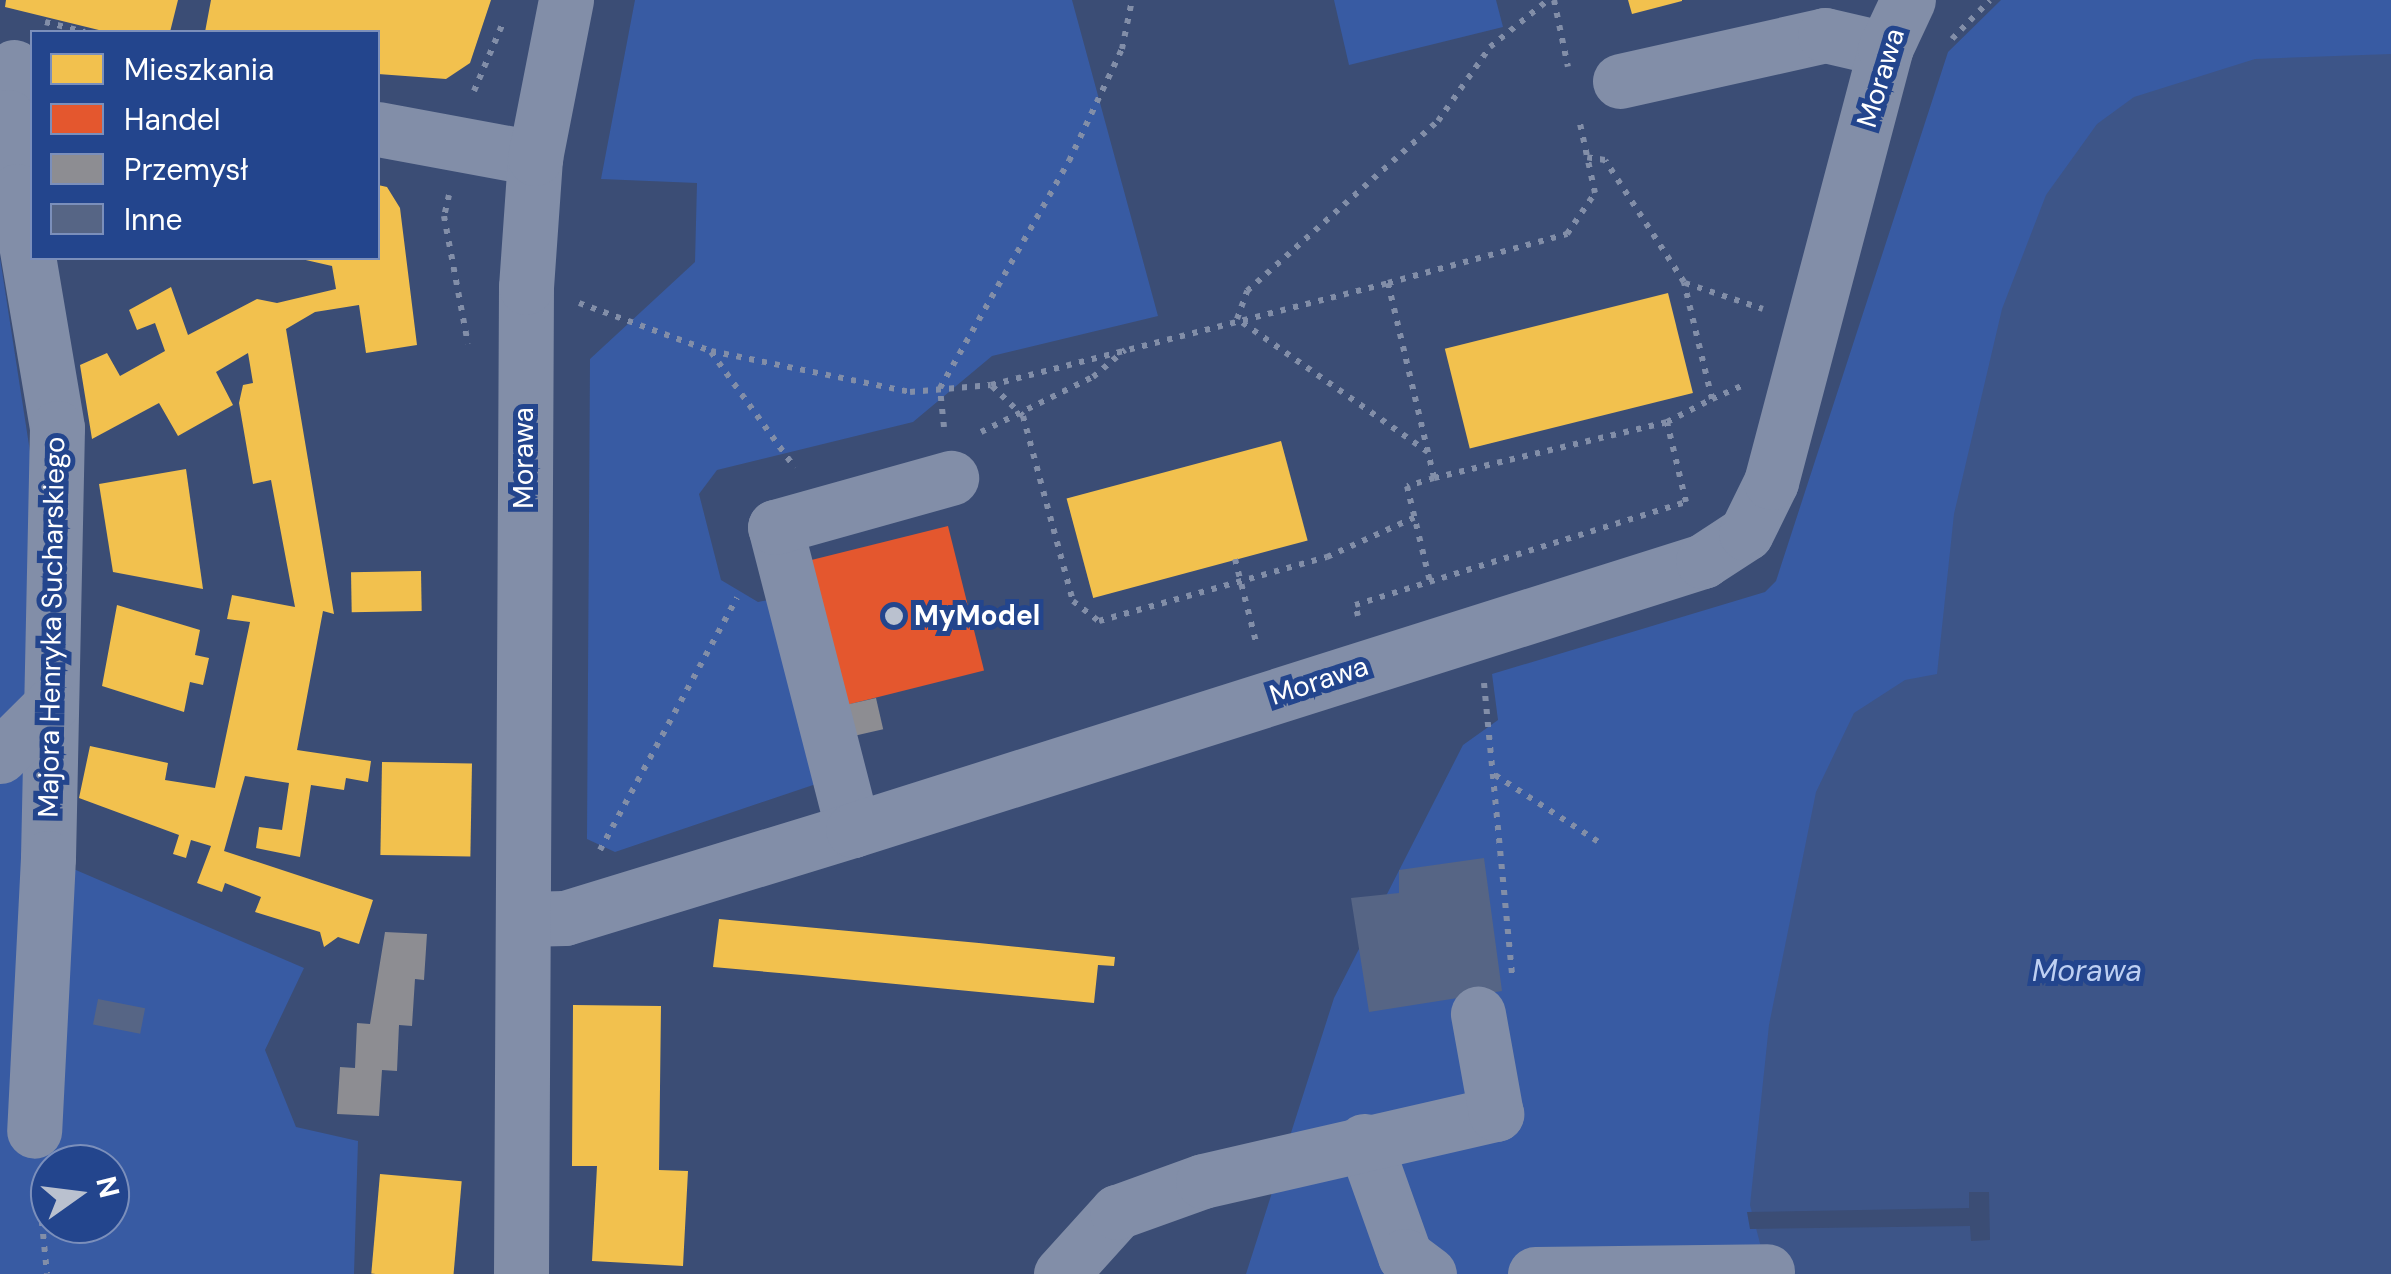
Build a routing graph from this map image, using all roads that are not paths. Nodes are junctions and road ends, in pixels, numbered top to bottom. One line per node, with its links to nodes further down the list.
1 (566, 0): 7 (street, Morawa)
2 (1908, 0): 3 (street, Morawa)
3 (1886, 48): 5 (street); 11 (street, Morawa)
4 (16, 67): 9 (street, Majora Henryka Sucharskiego)
5 (1620, 81)
6 (380, 129): 7 (street)
7 (535, 158): 12 (street, Morawa)
8 (960, 457): 11 (street)
9 (52, 706): 10 (street); 14 (street, Majora Henryka Sucharskiego)
10 (0, 756)
11 (852, 830): 12 (street, Morawa)
12 (523, 919): 17 (street, Morawa)
13 (1496, 1001): 15 (street)
14 (34, 1130)
15 (1364, 1141): 18 (street); 19 (street)
16 (1767, 1271): 20 (street)
17 (521, 1274)
18 (1060, 1274)
19 (1429, 1274)
20 (1536, 1274)

